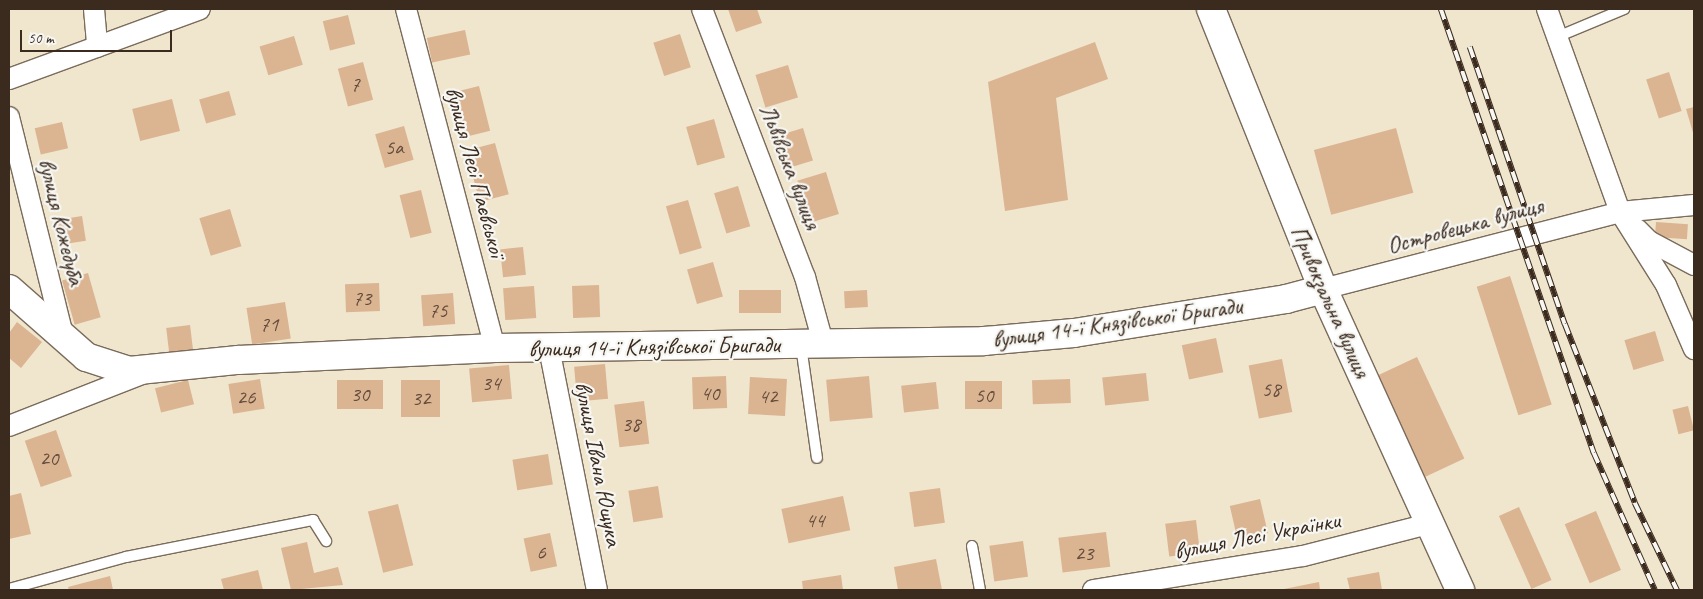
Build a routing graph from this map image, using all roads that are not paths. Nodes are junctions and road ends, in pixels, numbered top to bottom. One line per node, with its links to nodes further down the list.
1 (94, 9): 9 (street)
2 (200, 9): 9 (street)
3 (406, 9): 19 (street, вулиця Лесі Паєвської)
4 (702, 9): 18 (street, Львівська вулиця)
5 (1211, 9): 16 (street, Привокзальна вулиця)
6 (1547, 9): 8 (street)
7 (1624, 9): 8 (lane)
8 (1557, 37): 13 (street)
9 (97, 47): 10 (street)
10 (9, 79)
11 (9, 117): 17 (street, вулиця Кожедуба)
12 (1694, 205): 13 (street, Островецька вулиця)
13 (1620, 212): 14 (street); 16 (street, Островецька вулиця); 21 (street)
14 (1694, 265)
15 (9, 289): 17 (street, вулиця 14-ї Князівської Бригади)
16 (1323, 289): 18 (street, вулиця 14-ї Князівської Бригади); 27 (street, Привокзальна вулиця)
17 (64, 338): 22 (street, вулиця 14-ї Князівської Бригади)
18 (813, 346): 20 (street, вулиця 14-ї Князівської Бригади); 26 (lane)
19 (495, 348): 20 (street, вулиця 14-ї Князівської Бригади); 23 (street, вулиця 14-ї Князівської Бригади)
20 (549, 348): 31 (street, вулиця Івана Ющука)
21 (1694, 349)
22 (86, 357): 23 (street, вулиця 14-ї Князівської Бригади); 24 (street)
23 (165, 368): 24 (street)
24 (63, 402): 25 (street)
25 (9, 426)
26 (817, 458)
27 (1429, 524): 33 (street, вулиця Лесі Українки); 34 (street, Привокзальна вулиця)
28 (326, 541): 30 (lane)
29 (972, 546): 32 (lane)
30 (9, 589)
31 (597, 590)
32 (980, 590)
33 (1093, 590)
34 (1460, 590)

